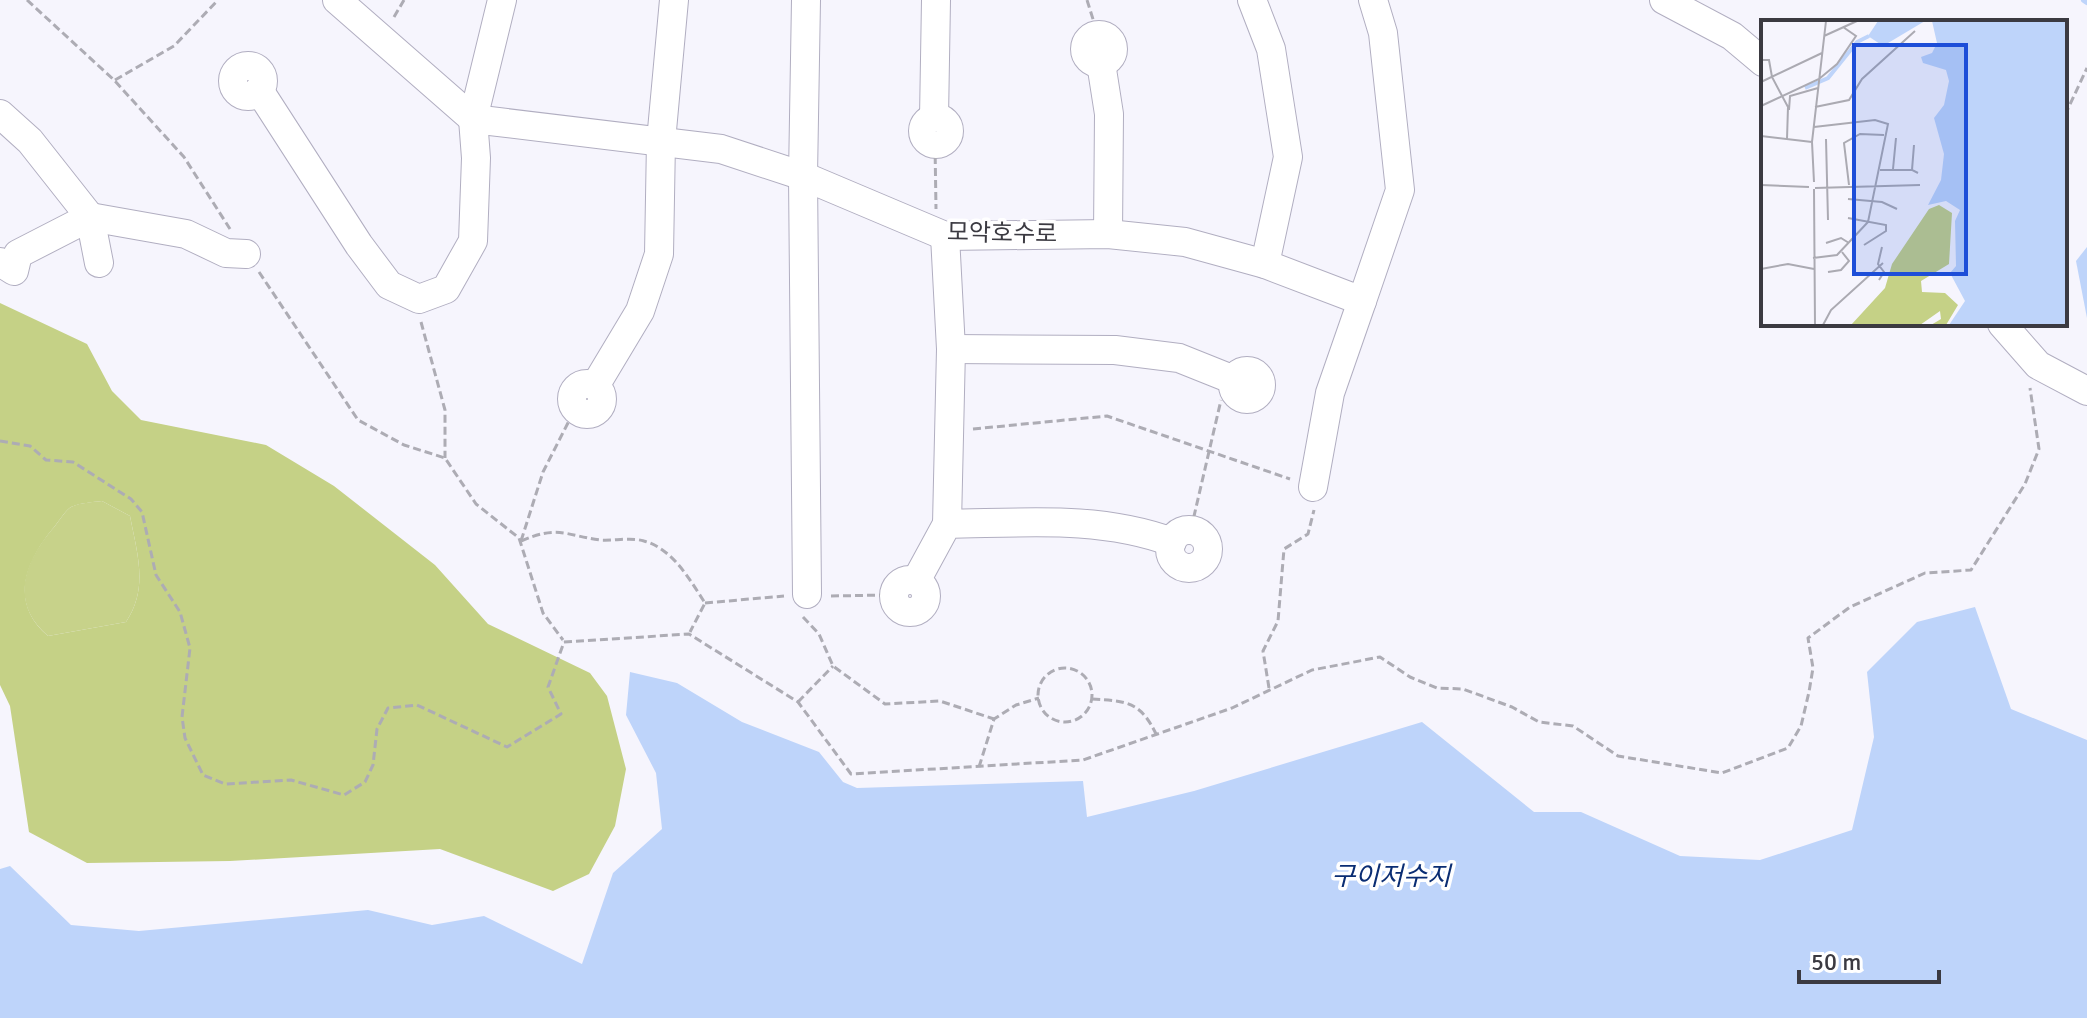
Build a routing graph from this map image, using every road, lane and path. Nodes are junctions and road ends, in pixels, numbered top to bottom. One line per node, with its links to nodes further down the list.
1 (27, 0): 15 (path)
2 (218, 0): 15 (path)
3 (337, 0): 19 (street)
4 (502, 0): 19 (street)
5 (674, 0): 21 (street)
6 (806, 0): 22 (street)
7 (936, 0): 20 (street)
8 (1087, 0): 12 (path)
9 (1252, 0): 29 (street)
10 (1373, 0): 31 (street)
11 (1664, 0): 13 (street)
12 (1098, 35): 25 (street)
13 (1761, 60)
14 (2087, 68): 17 (path)
15 (114, 80): 26 (path)
16 (259, 90): 30 (street)
17 (2067, 111)
18 (0, 114): 23 (street)
19 (473, 119): 21 (street, 모악호수로); 30 (street)
20 (934, 131): 24 (path)
21 (661, 141): 22 (street, 모악호수로); 37 (street)
22 (803, 176): 24 (street, 모악호수로); 47 (street)
23 (90, 217): 26 (street); 27 (street); 28 (street)
24 (937, 232): 25 (street, 모악호수로); 33 (street)
25 (1108, 234): 29 (street, 모악호수로)
26 (246, 254): 41 (path)
27 (0, 262)
28 (99, 263)
29 (1265, 264): 31 (street, 모악호수로)
30 (408, 294): 41 (path)
31 (1362, 301): 42 (street)
32 (2004, 326): 36 (street)
33 (951, 349): 34 (street); 38 (street)
34 (1231, 378): 40 (path)
35 (2028, 384): 52 (path)
36 (2087, 391)
37 (575, 409): 45 (path)
38 (949, 431): 40 (path); 43 (street)
39 (0, 441): 50 (path)
40 (1209, 449): 42 (path); 44 (path)
41 (445, 458): 45 (path)
42 (1313, 487): 52 (path)
43 (947, 524): 44 (street); 46 (street)
44 (1181, 536)
45 (521, 541): 48 (path); 50 (path)
46 (906, 586): 47 (path)
47 (807, 594): 48 (path); 51 (path)
48 (705, 603): 49 (path)
49 (689, 634): 50 (path); 55 (path)
50 (564, 642)
51 (833, 666): 55 (path); 56 (path)
52 (1269, 688): 57 (path)
53 (1039, 698): 54 (path); 54 (path); 56 (path)
54 (1092, 699): 57 (path)
55 (798, 702): 58 (path)
56 (994, 719): 58 (path)
57 (1157, 736): 58 (path)
58 (979, 767)

